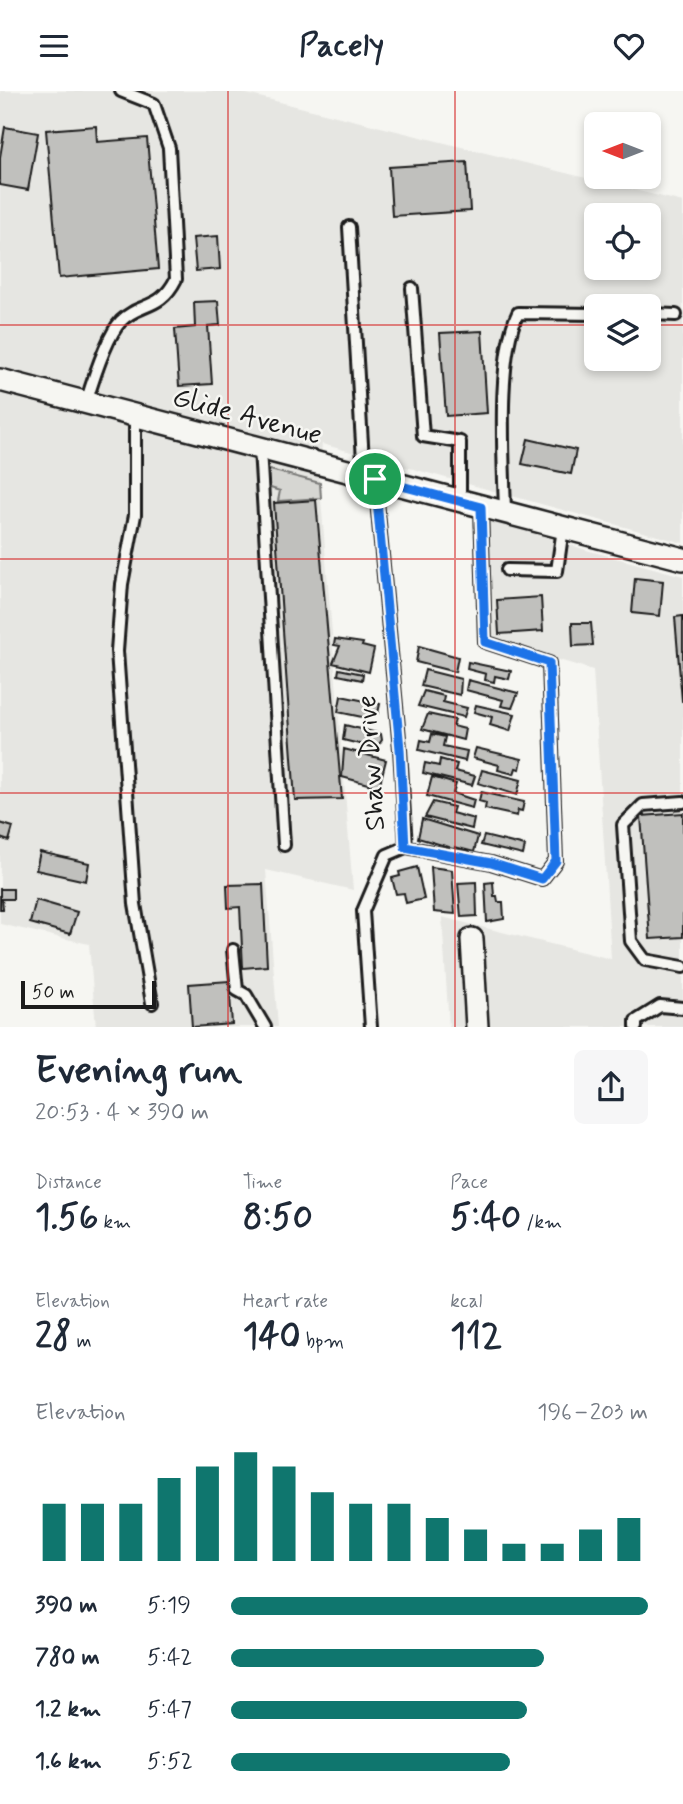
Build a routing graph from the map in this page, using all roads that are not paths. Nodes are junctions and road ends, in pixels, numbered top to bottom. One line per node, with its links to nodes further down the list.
1 (121, 91): 8 (lane)
2 (349, 227): 11 (lane, Shaw Drive)
3 (412, 288): 12 (lane)
4 (584, 314): 14 (lane)
5 (661, 314): 6 (lane)
6 (676, 315)
7 (0, 380): 8 (street, Glide Avenue)
8 (86, 403): 9 (street, Glide Avenue)
9 (135, 416): 10 (street, Glide Avenue); 24 (lane)
10 (260, 449): 11 (street, Glide Avenue); 19 (lane)
11 (370, 478): 12 (street, Glide Avenue); 20 (lane, Shaw Drive)
12 (460, 500): 13 (street, Glide Avenue)
13 (481, 507): 14 (street, Glide Avenue); 20 (lane)
14 (505, 513): 15 (street, Glide Avenue)
15 (563, 528): 16 (street, Glide Avenue); 17 (lane)
16 (683, 559)
17 (508, 570)
18 (683, 802): 23 (lane)
19 (284, 845)
20 (405, 847): 27 (lane, Shaw Drive)
21 (472, 939): 28 (street)
22 (233, 950): 26 (lane)
23 (683, 967)
24 (152, 1003)
25 (683, 1009): 29 (lane)
26 (265, 1027)
27 (371, 1027)
28 (477, 1027)
29 (636, 1027)

